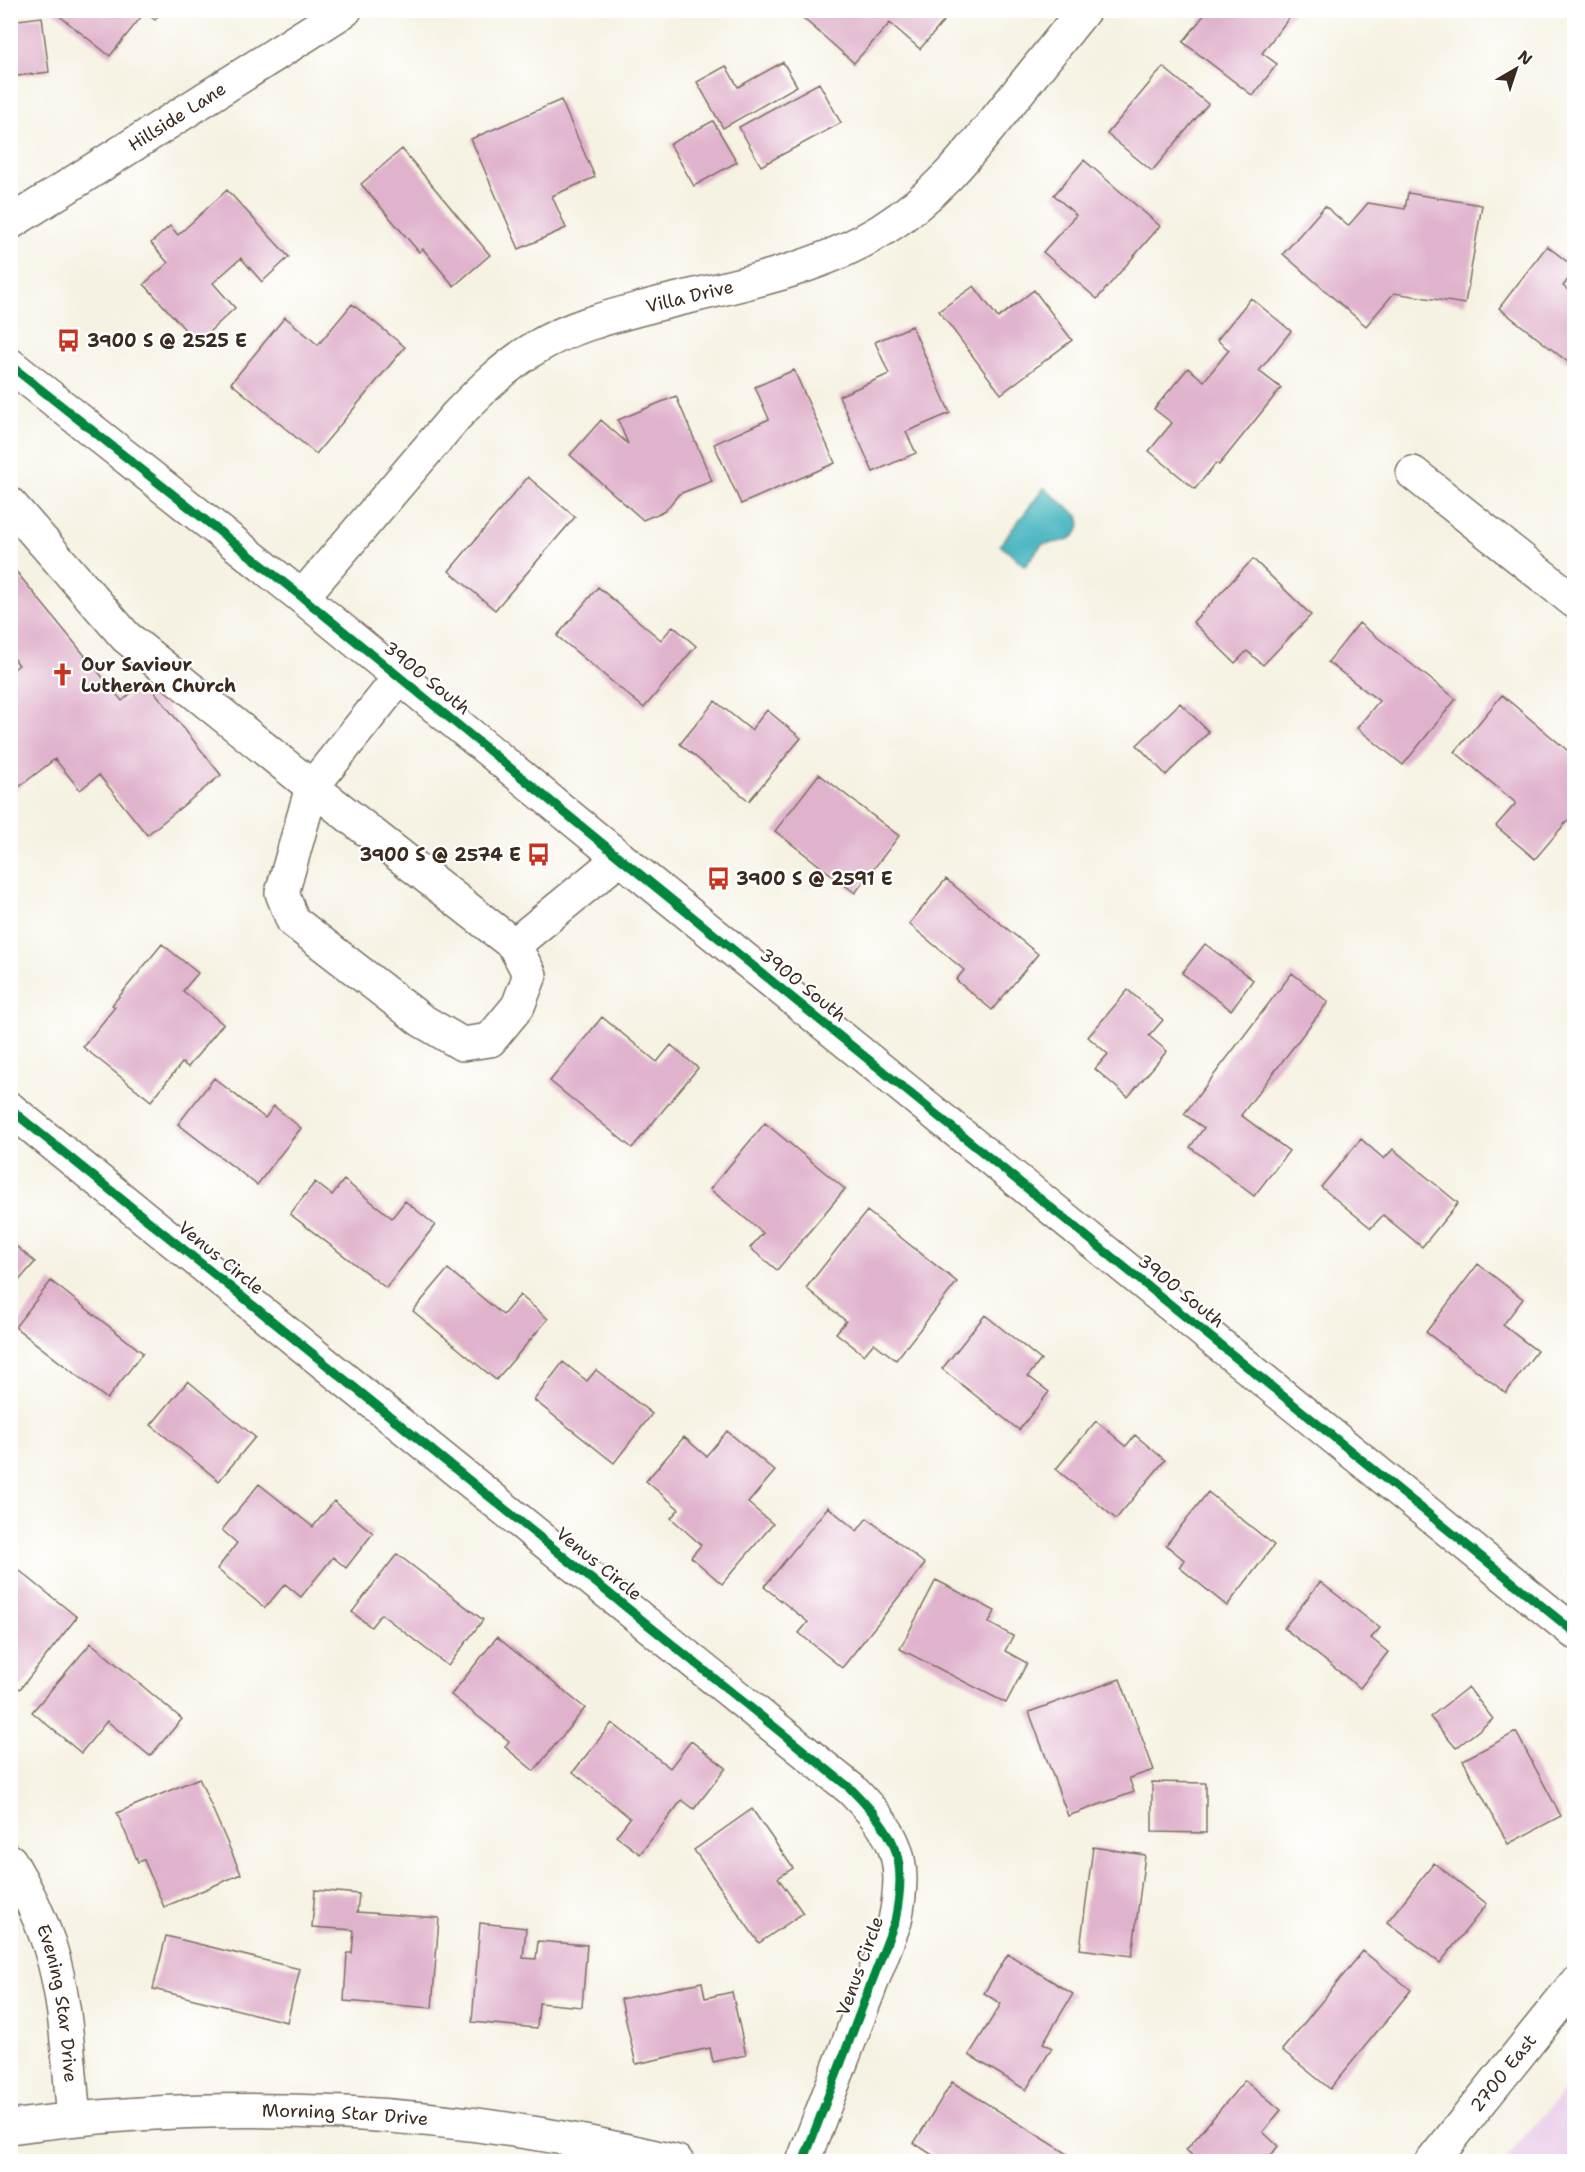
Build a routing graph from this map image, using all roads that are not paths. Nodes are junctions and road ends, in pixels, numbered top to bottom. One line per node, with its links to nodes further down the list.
1 (345, 10): 3 (street, Hillside Lane)
2 (1084, 10): 7 (street, Villa Drive)
3 (10, 223)
4 (10, 365): 7 (street, 3900 South)
5 (1413, 473): 8 (street)
6 (10, 504): 10 (street)
7 (302, 597): 9 (street, 3900 South)
8 (1575, 601)
9 (400, 677): 10 (street); 11 (street, 3900 South)
10 (312, 787): 12 (street); 12 (street)
11 (620, 858): 12 (street); 14 (street, 3900 South)
12 (513, 945)
13 (10, 1109): 20 (street, Venus Circle)
14 (1575, 1632)
15 (10, 1861): 17 (street, Evening Star Drive)
16 (1575, 1985): 21 (street, 2700 East)
17 (74, 2118): 18 (street, Morning Star Drive); 19 (street, Morning Star Drive)
18 (10, 2127)
19 (677, 2162)
20 (804, 2162)
21 (1432, 2162)

